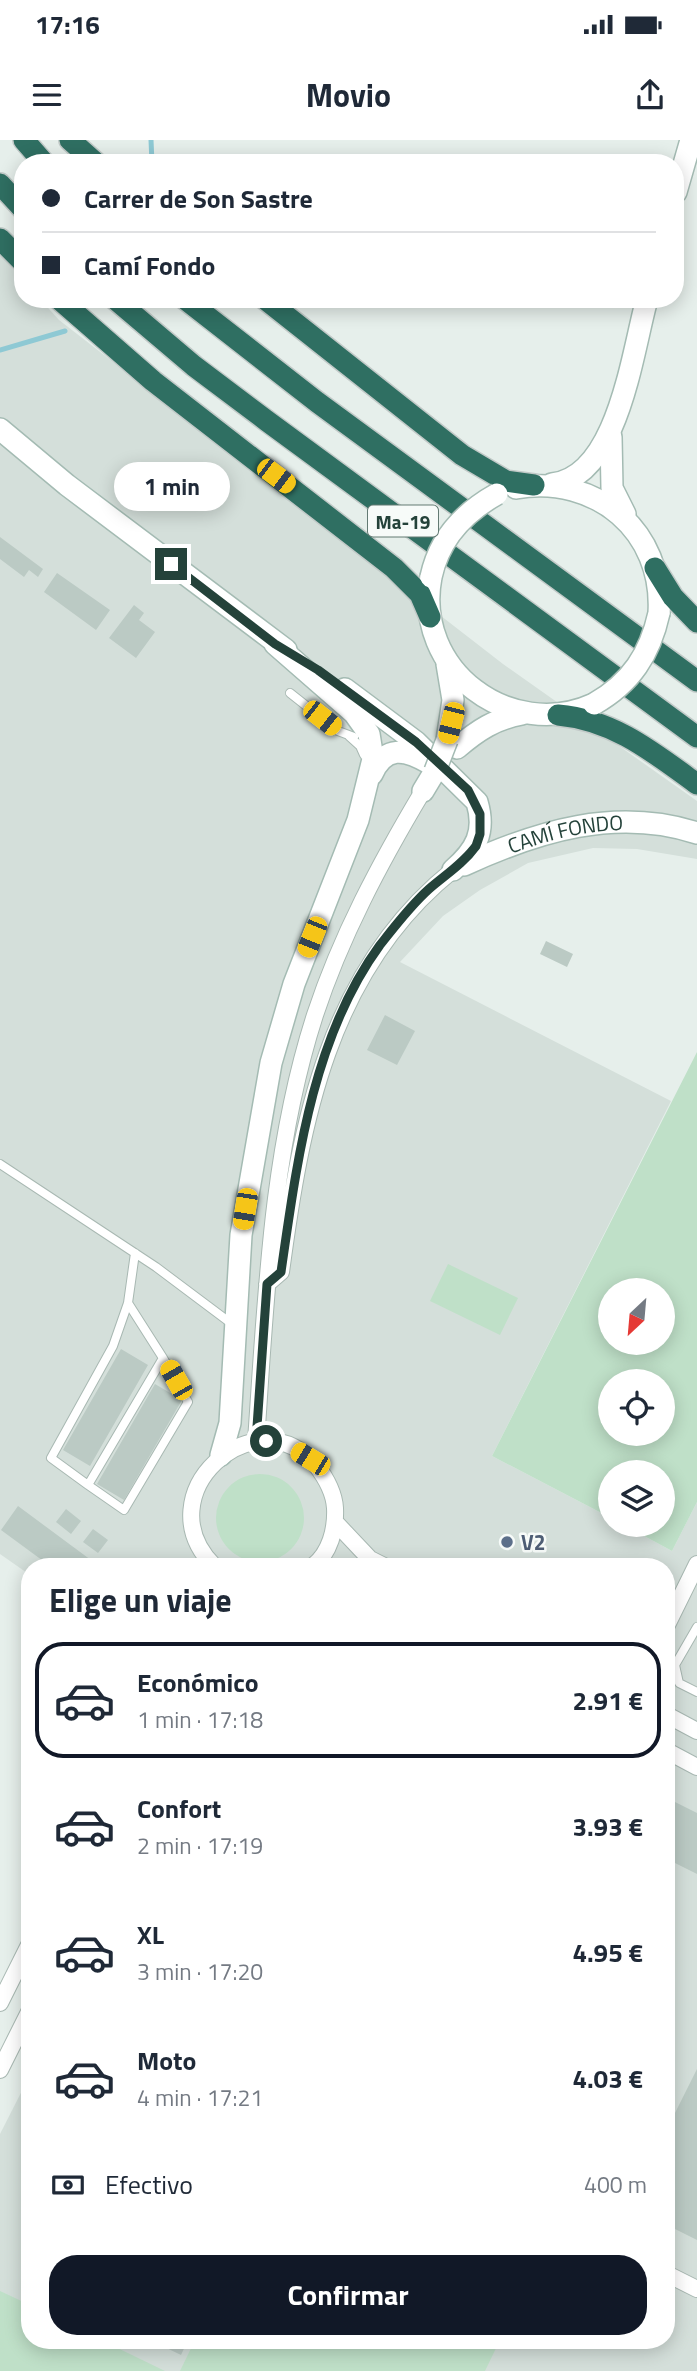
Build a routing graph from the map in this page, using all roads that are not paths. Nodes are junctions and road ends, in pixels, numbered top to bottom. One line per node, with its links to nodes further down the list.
1 (24, 140): 4 (highway)
2 (70, 140): 5 (highway)
3 (691, 140): 6 (street)
4 (36, 154)
5 (86, 154)
6 (684, 164)
7 (0, 184): 8 (highway)
8 (14, 199)
9 (0, 239): 10 (highway)
10 (14, 253)
11 (69, 308): 21 (highway)
12 (126, 308): 30 (highway, Ma-19)
13 (197, 308): 25 (highway, Ma-19)
14 (276, 308): 18 (highway)
15 (645, 308): 17 (street)
16 (0, 429): 23 (street, CAMÍ FONDO)
17 (611, 433): 18 (street); 19 (street)
18 (540, 485): 19 (street); 21 (street, bridge)
19 (629, 522): 20 (street)
20 (655, 568): 22 (highway); 28 (street, bridge)
21 (430, 617): 24 (street)
22 (697, 622)
23 (275, 644): 31 (street); 35 (street, CAMÍ FONDO)
24 (446, 662): 27 (street); 32 (street)
25 (697, 681)
26 (290, 693): 29 (lane)
27 (527, 713): 28 (street); 32 (street)
28 (558, 715): 36 (highway)
29 (349, 736): 31 (lane); 40 (lane)
30 (697, 737)
31 (379, 741): 33 (lane); 34 (street)
32 (452, 744): 35 (street)
33 (412, 753): 34 (street); 35 (street)
34 (372, 774): 40 (street)
35 (445, 775): 37 (street); 39 (street, CAMÍ FONDO)
36 (697, 784)
37 (423, 791): 43 (street)
38 (697, 833): 39 (street, CAMÍ FONDO)
39 (453, 870): 43 (street)
40 (326, 901): 45 (street)
41 (0, 1164): 42 (lane)
42 (135, 1253): 44 (lane); 45 (lane)
43 (267, 1284): 47 (street)
44 (128, 1303): 46 (lane); 49 (lane)
45 (235, 1326): 48 (street)
46 (163, 1358): 49 (lane); 49 (lane)
47 (256, 1441): 48 (street); 50 (street)
48 (221, 1455): 51 (street)
49 (88, 1485)
50 (335, 1522): 52 (street); 53 (street)
51 (206, 1558)
52 (319, 1558)
53 (369, 1558)
54 (697, 1564): 55 (street)
55 (692, 1586): 56 (street)
56 (675, 1613)
57 (697, 1627): 58 (lane)
58 (697, 1692)
59 (675, 1719): 60 (street)
60 (697, 1731)
61 (675, 1755): 62 (street)
62 (697, 1767)
63 (21, 1961): 64 (street)
64 (0, 2003)
65 (21, 2028): 66 (street)
66 (0, 2070)
67 (675, 2278): 68 (street)
68 (697, 2289)

